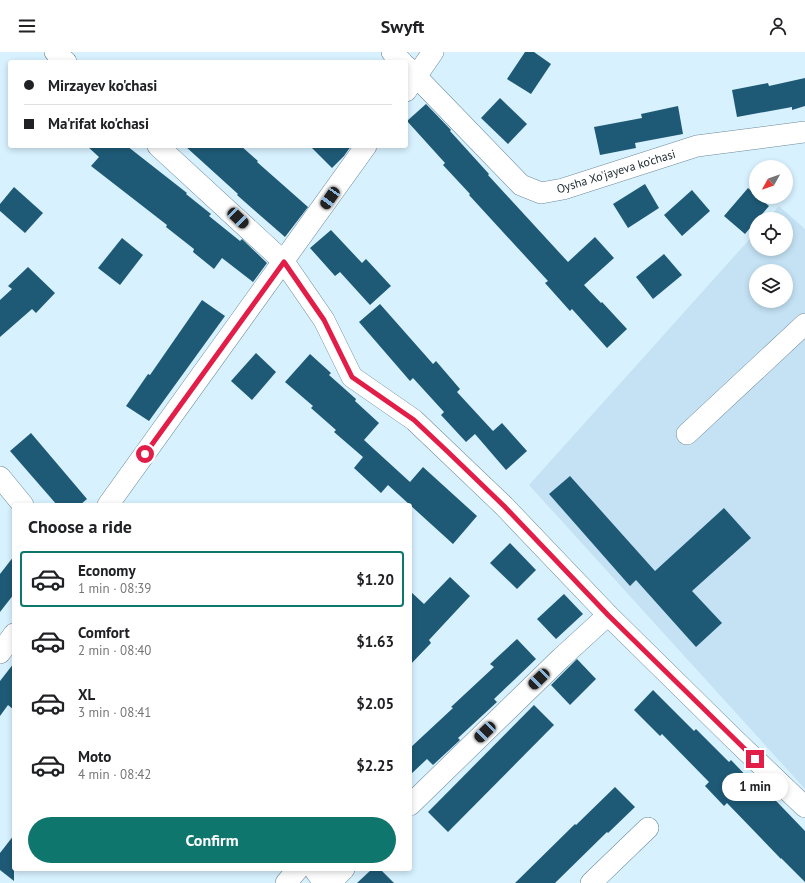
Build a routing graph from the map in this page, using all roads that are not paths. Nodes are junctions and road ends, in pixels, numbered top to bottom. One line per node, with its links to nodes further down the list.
1 (55, 52): 3 (street)
2 (433, 52): 4 (street)
3 (64, 60)
4 (408, 73)
5 (408, 75): 6 (street, Oysha Xo'jayeva ko'chasi)
6 (805, 132)
7 (160, 148): 9 (street)
8 (365, 148): 9 (street)
9 (284, 262): 14 (street); 15 (street)
10 (805, 324): 11 (street)
11 (687, 434)
12 (0, 477): 13 (street)
13 (21, 503)
14 (109, 503)
15 (608, 615): 18 (street); 19 (street)
16 (12, 637): 17 (street)
17 (0, 654)
18 (412, 803)
19 (805, 807)
20 (648, 828): 27 (street)
21 (296, 871): 24 (street)
22 (315, 871): 25 (street)
23 (342, 871): 26 (street)
24 (286, 883)
25 (324, 883)
26 (330, 883)
27 (591, 883)

